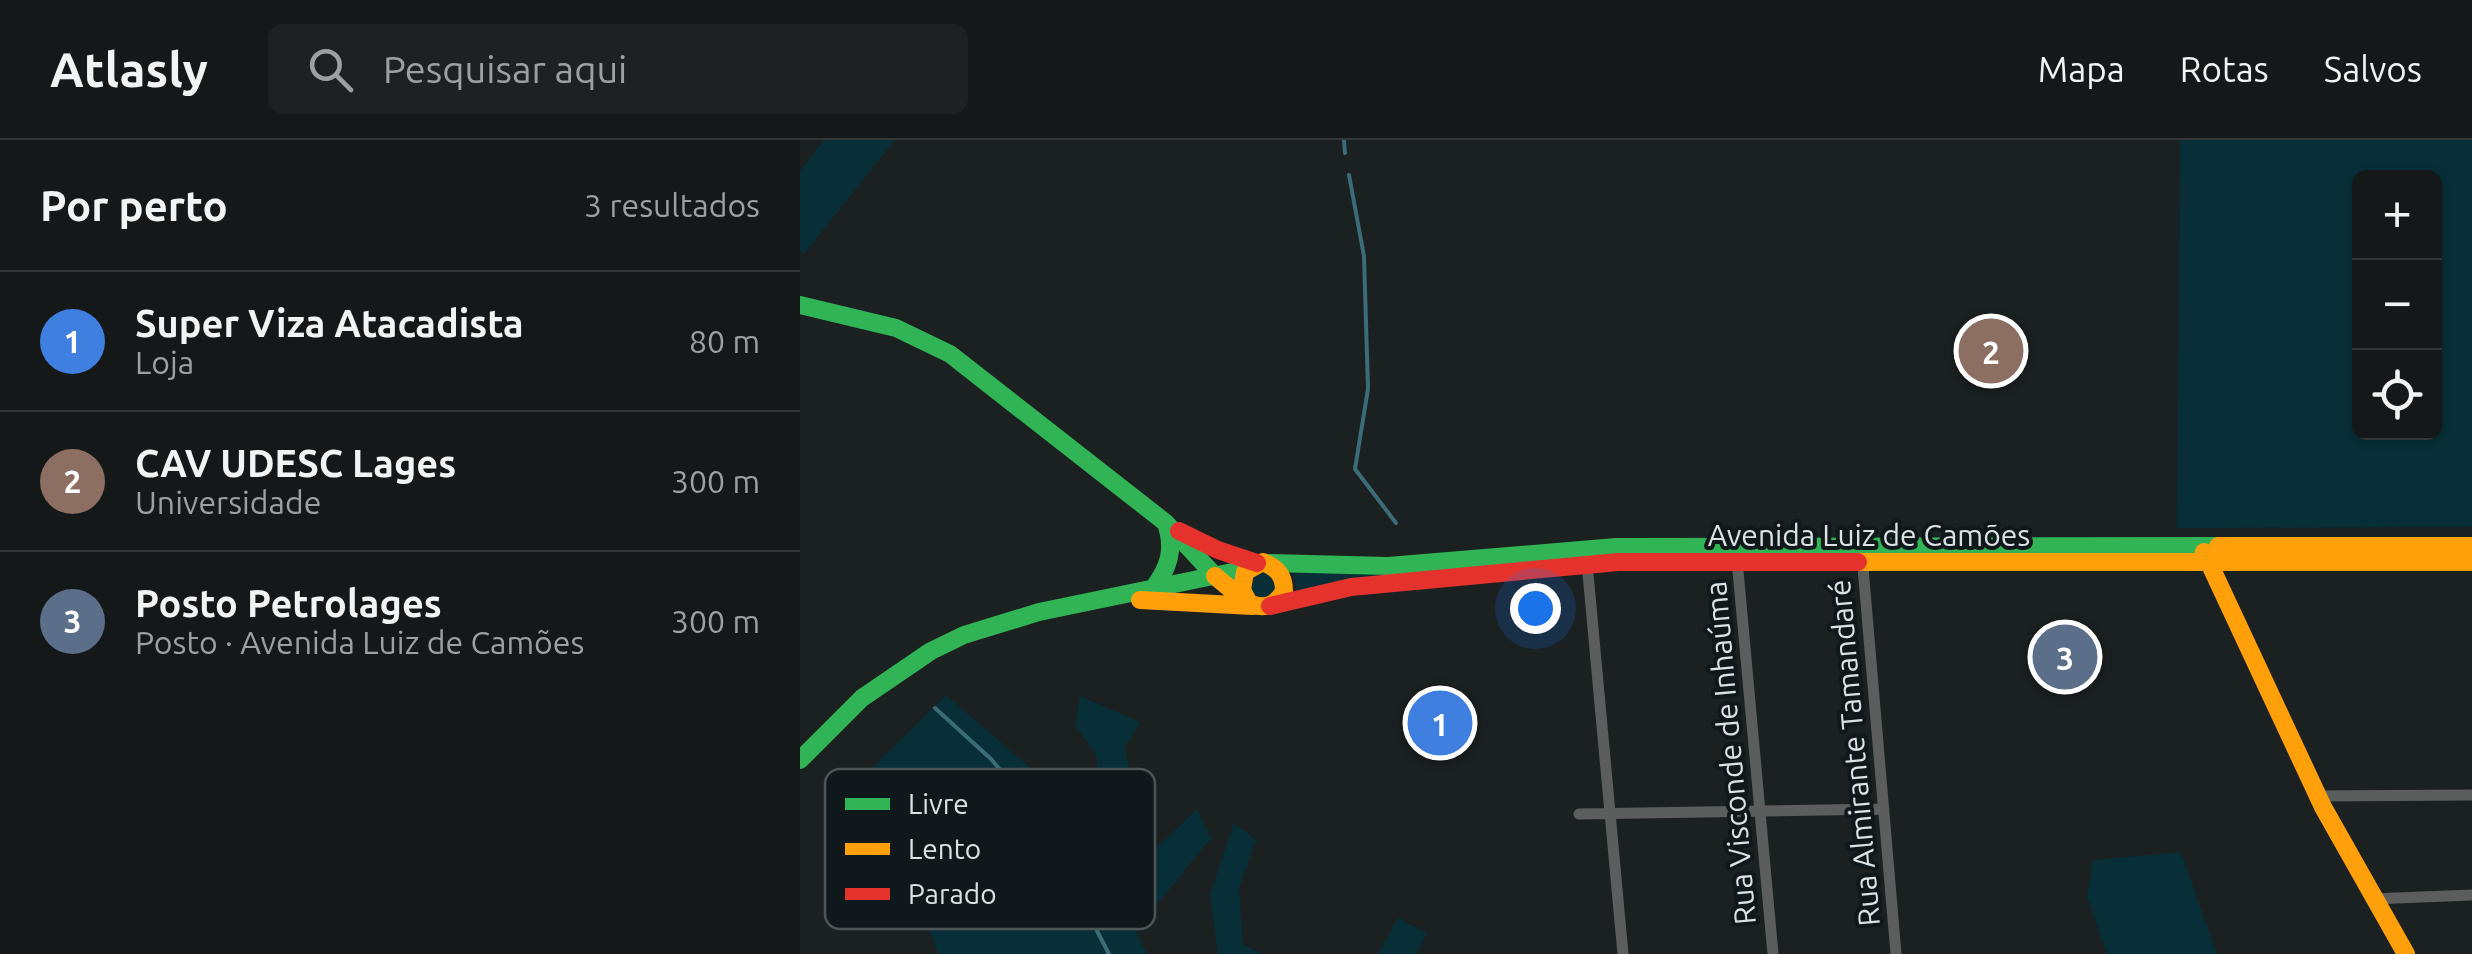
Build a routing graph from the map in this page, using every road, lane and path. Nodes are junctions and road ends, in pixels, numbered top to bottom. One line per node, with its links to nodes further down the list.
1 (800, 305): 2 (main road)
2 (1166, 524): 9 (main road); 10 (main road); 11 (main road)
3 (2472, 546): 4 (main road, Avenida Luiz de Camões)
4 (2206, 554): 6 (main road, Avenida Luiz de Camões); 8 (main road, Avenida Luiz de Camões); 15 (main road)
5 (1736, 555): 6 (main road, Avenida Luiz de Camões); 7 (main road, Avenida Luiz de Camões); 18 (street, Rua Visconde de Inhaúma)
6 (1862, 555): 17 (street, Rua Almirante Tamandaré)
7 (1587, 556): 9 (main road, Avenida Luiz de Camões); 13 (main road, Avenida Luiz de Camões); 20 (street)
8 (2472, 562)
9 (1258, 565): 10 (main road); 13 (main road); 13 (main road)
10 (1215, 576): 11 (main road); 13 (main road)
11 (1152, 590): 12 (main road)
12 (1114, 598): 13 (main road, Avenida Luiz de Camões); 14 (main road)
13 (1258, 605)
14 (803, 752)
15 (2316, 796): 16 (street); 22 (main road)
16 (2472, 796)
17 (1884, 809): 18 (street); 25 (street, Rua Almirante Tamandaré)
18 (1760, 811): 20 (street); 24 (street, Rua Visconde de Inhaúma)
19 (1580, 814): 20 (street)
20 (1610, 814): 23 (street)
21 (2472, 895): 22 (street)
22 (2372, 899): 26 (main road)
23 (1623, 954)
24 (1773, 954)
25 (1896, 954)
26 (2406, 954)

